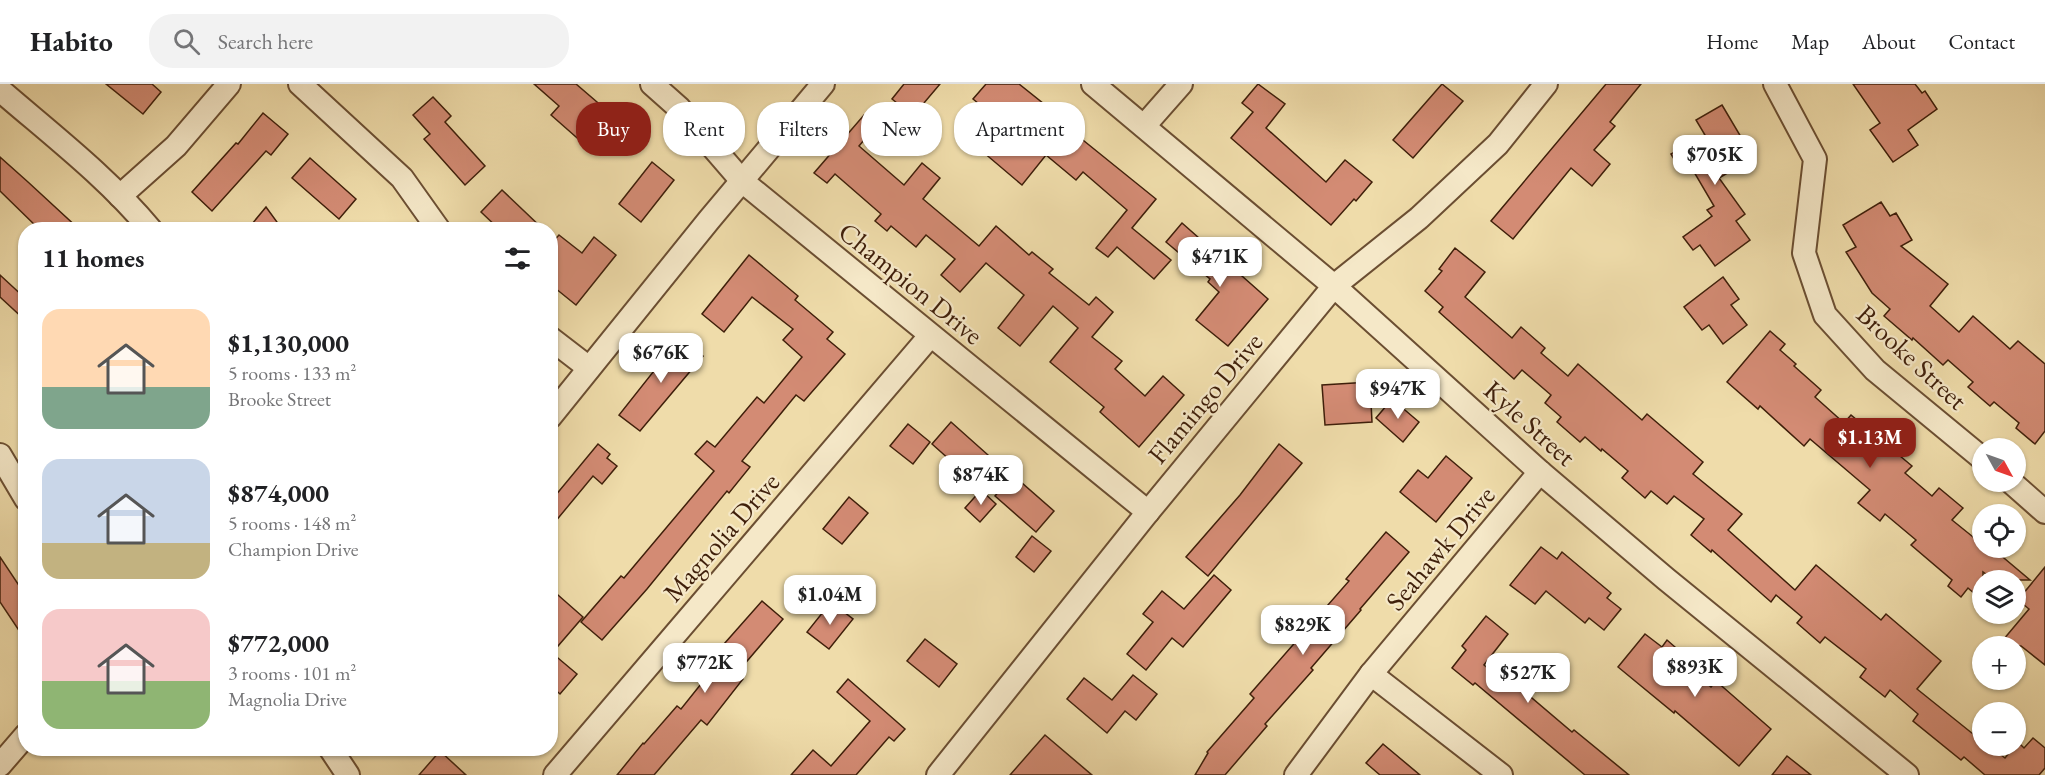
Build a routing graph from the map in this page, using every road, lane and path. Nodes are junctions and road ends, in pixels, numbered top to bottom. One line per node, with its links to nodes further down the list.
1 (229, 84): 12 (street)
2 (300, 84): 14 (street)
3 (652, 84): 11 (street, Champion Drive)
4 (823, 84): 11 (street)
5 (1093, 84): 10 (street, Kyle Street)
6 (1181, 84): 10 (street)
7 (1546, 84): 15 (street, Flamingo Drive)
8 (1775, 84): 20 (street, Brooke Street)
9 (0, 90): 12 (street)
10 (1144, 126): 15 (street, Kyle Street)
11 (742, 181): 16 (street, Champion Drive); 18 (street)
12 (120, 196): 13 (street)
13 (144, 222)
14 (432, 222)
15 (1334, 286): 22 (street, Kyle Street); 25 (street, Flamingo Drive)
16 (930, 336): 25 (street, Champion Drive); 32 (street, Magnolia Drive)
17 (558, 344): 18 (street)
18 (589, 368): 19 (street)
19 (558, 407)
20 (1972, 450)
21 (0, 455): 23 (street)
22 (1540, 472): 27 (street, Seahawk Drive); 36 (street, Kyle Street)
23 (18, 485)
24 (2022, 492): 26 (street)
25 (1148, 512): 33 (street, Flamingo Drive)
26 (2045, 512)
27 (1371, 675): 34 (street, Seahawk Drive); 35 (street)
28 (18, 744): 30 (street)
29 (335, 756): 31 (street)
30 (0, 765)
31 (348, 775)
32 (555, 775)
33 (938, 775)
34 (1296, 775)
35 (1501, 775)
36 (1906, 775)

